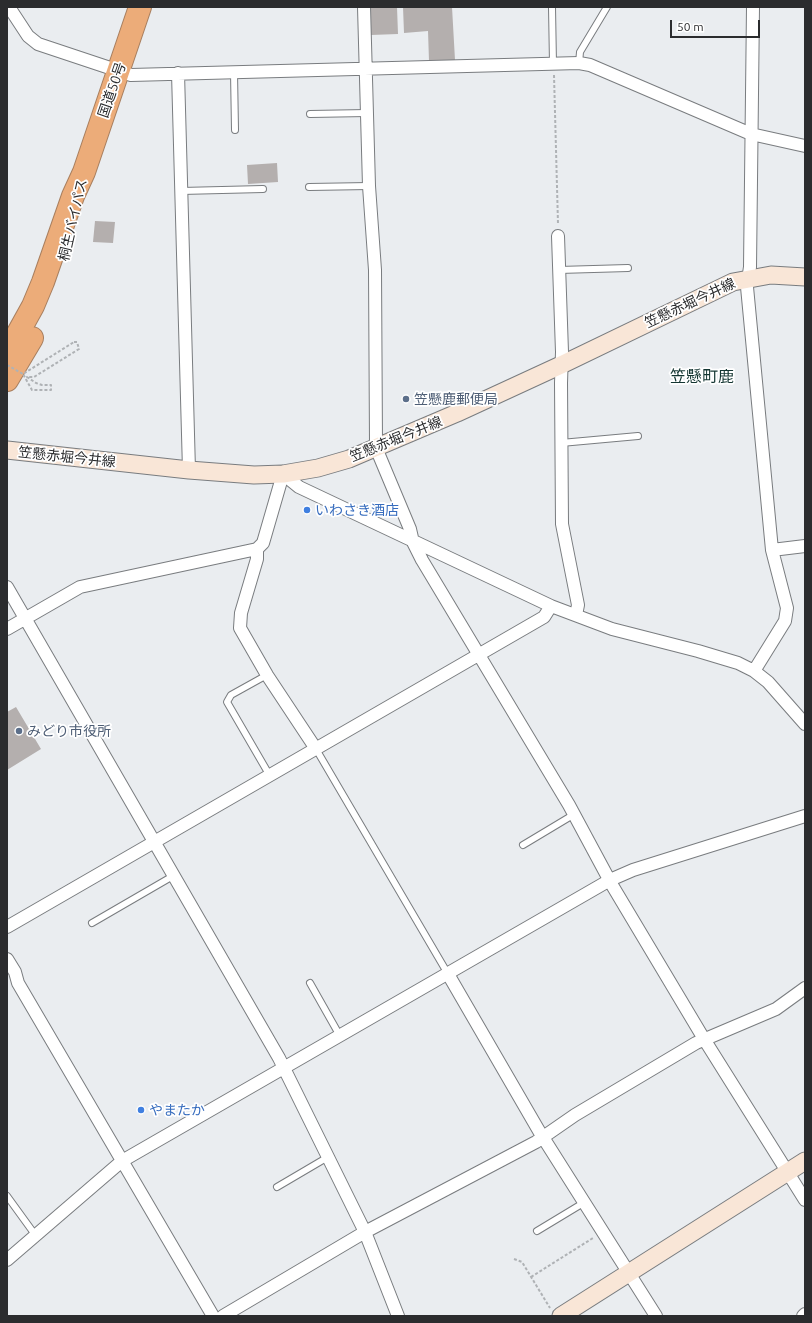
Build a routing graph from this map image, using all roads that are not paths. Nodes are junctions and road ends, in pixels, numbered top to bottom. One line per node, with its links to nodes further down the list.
1 (140, 7): 10 (highway, 国道50号)
2 (364, 7): 9 (street)
3 (552, 7): 8 (lane)
4 (607, 7): 7 (lane)
5 (753, 7): 16 (street)
6 (13, 8): 10 (street)
7 (579, 63): 8 (street); 16 (street)
8 (553, 64): 9 (street)
9 (366, 68): 11 (street); 13 (street)
10 (119, 71): 12 (street); 18 (highway, 国道50号)
11 (234, 72): 12 (street); 15 (lane)
12 (178, 73): 22 (street)
13 (367, 113): 14 (lane); 19 (street)
14 (310, 114)
15 (235, 130)
16 (751, 134): 17 (street); 27 (street)
17 (805, 146)
18 (84, 172): 28 (highway, 桐生バイパス); 30 (highway, 桐生バイパス)
19 (369, 186): 20 (lane); 33 (street)
20 (309, 187)
21 (263, 189): 22 (lane)
22 (181, 191): 35 (street)
23 (558, 236): 25 (street)
24 (628, 268): 25 (lane)
25 (559, 270): 29 (street)
26 (805, 277): 27 (main road, 笠懸赤堀今井線)
27 (748, 278): 29 (main road, 笠懸赤堀今井線); 40 (street)
28 (8, 352)
29 (561, 365): 32 (street); 33 (main road, 笠懸赤堀今井線)
30 (15, 377)
31 (638, 436): 32 (lane)
32 (561, 443): 43 (street)
33 (378, 447): 36 (main road, 笠懸赤堀今井線); 37 (street)
34 (7, 450): 35 (main road, 笠懸赤堀今井線)
35 (189, 470): 36 (main road, 笠懸赤堀今井線)
36 (283, 474): 37 (street); 39 (street)
37 (413, 542): 42 (street); 46 (street)
38 (805, 546): 40 (street)
39 (257, 549): 44 (street); 48 (street)
40 (772, 550): 47 (street)
41 (7, 587): 44 (street)
42 (551, 606): 43 (street); 46 (street)
43 (576, 615): 47 (street)
44 (24, 619): 45 (street); 55 (street)
45 (7, 629)
46 (478, 655): 50 (street); 52 (street)
47 (754, 671): 49 (street)
48 (267, 675): 50 (street); 51 (lane)
49 (805, 724)
50 (316, 749): 51 (street); 62 (lane)
51 (270, 776): 55 (street)
52 (574, 815): 56 (lane); 58 (street)
53 (805, 816): 54 (lane); 58 (street)
54 (805, 821)
55 (154, 843): 57 (street); 60 (street)
56 (523, 845)
57 (173, 876): 59 (lane); 67 (street)
58 (610, 880): 62 (street); 66 (street)
59 (92, 923)
60 (7, 927)
61 (7, 959): 70 (street)
62 (448, 974): 65 (street); 68 (street)
63 (310, 983): 65 (lane)
64 (805, 988): 66 (street)
65 (340, 1036): 67 (street)
66 (704, 1039): 68 (street); 72 (street)
67 (284, 1068): 69 (street); 70 (street)
68 (544, 1137): 76 (street); 78 (street)
69 (328, 1157): 73 (lane); 78 (street)
70 (122, 1161): 79 (street); 83 (street)
71 (805, 1161): 72 (main road)
72 (787, 1173): 75 (street); 81 (main road)
73 (277, 1187)
74 (7, 1196): 79 (lane)
75 (805, 1200)
76 (585, 1202): 77 (lane); 81 (street)
77 (537, 1231)
78 (365, 1232): 84 (street); 85 (street)
79 (36, 1236): 80 (street)
80 (7, 1260)
81 (629, 1272): 82 (main road); 86 (street)
82 (556, 1314)
83 (213, 1316)
84 (223, 1316)
85 (398, 1316)
86 (656, 1316)

